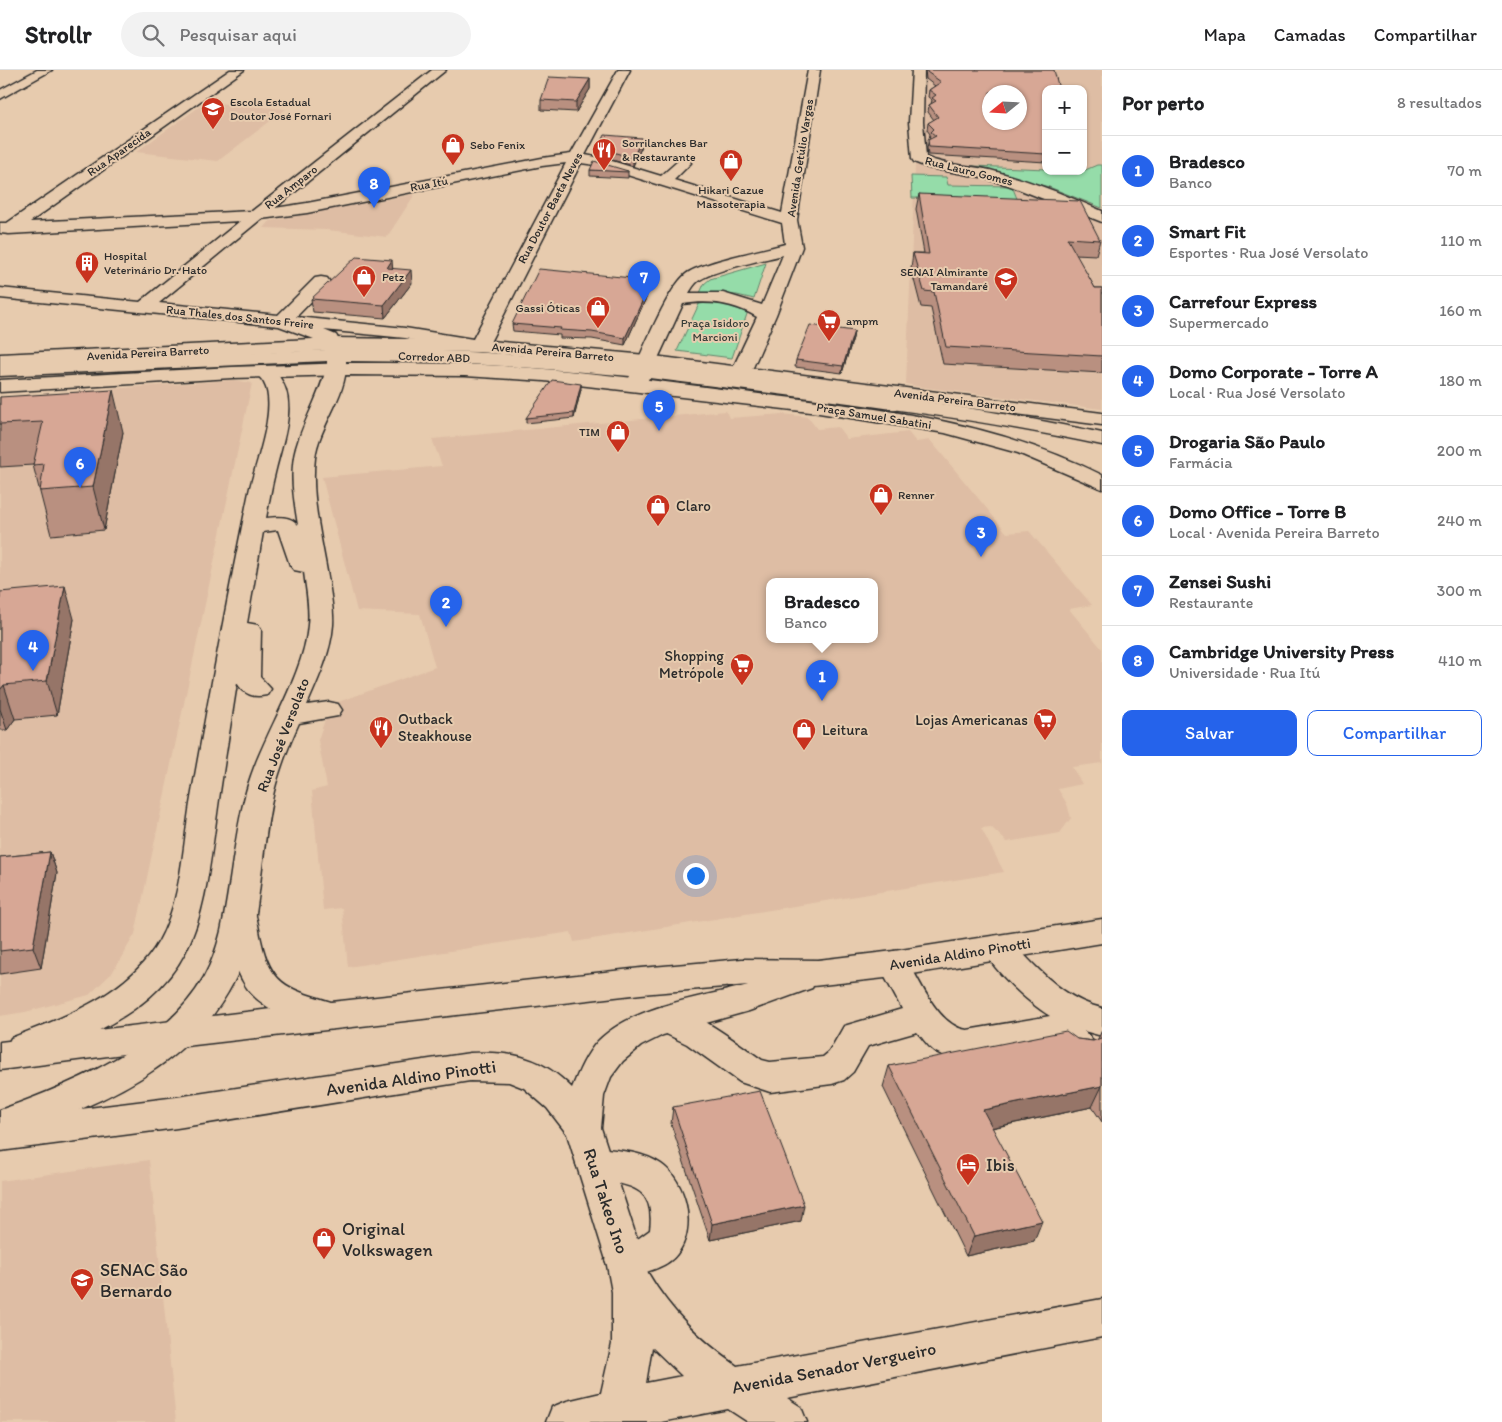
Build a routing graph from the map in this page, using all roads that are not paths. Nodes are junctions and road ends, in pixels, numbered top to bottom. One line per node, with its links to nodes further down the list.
1 (46, 70): 7 (street)
2 (238, 70): 14 (street, Rua Aparecida)
3 (440, 70): 11 (street, Rua Amparo)
4 (624, 70): 8 (street, Rua Doutor Baeta Neves)
5 (814, 70): 13 (street, Avenida Getúlio Vargas)
6 (918, 70): 12 (street, Rua Lauro Gomes)
7 (0, 95)
8 (576, 158): 10 (street, Rua Itú); 11 (street, Rua Itú); 22 (street, Rua Doutor Baeta Neves)
9 (684, 162): 10 (street)
10 (664, 181): 13 (street, Rua Itú)
11 (256, 215): 14 (street, Rua Itú); 19 (street, Rua Amparo)
12 (1102, 217)
13 (789, 220): 15 (street, Avenida Getúlio Vargas)
14 (4, 230)
15 (794, 247): 18 (street); 20 (street)
16 (321, 282): 21 (street)
17 (0, 293): 19 (street, Rua Thales dos Santos Freire)
18 (676, 300): 20 (street); 27 (street)
19 (144, 307): 21 (street, Rua Thales dos Santos Freire)
20 (767, 315): 28 (street)
21 (282, 321): 22 (street, Rua Thales dos Santos Freire); 23 (street)
22 (479, 346): 23 (street, Avenida Pereira Barreto); 27 (street, Avenida Pereira Barreto)
23 (335, 356): 24 (street, Avenida Pereira Barreto); 25 (street); 26 (street, Avenida Pereira Barreto); 27 (street, Avenida Pereira Barreto); 35 (street, Rua José Versolato)
24 (0, 360)
25 (0, 370)
26 (264, 371): 29 (street, Avenida Pereira Barreto); 34 (street)
27 (641, 372): 28 (street, Avenida Pereira Barreto); 31 (street, Praça Samuel Sabatini); 32 (street)
28 (741, 372): 30 (street, Avenida Pereira Barreto)
29 (0, 386)
30 (1102, 419)
31 (969, 432): 32 (street); 33 (street, Praça Samuel Sabatini)
32 (1098, 448)
33 (1102, 483)
34 (252, 527): 35 (street); 36 (street)
35 (317, 586): 37 (street, Rua José Versolato)
36 (240, 598): 38 (street); 39 (street)
37 (302, 686): 38 (street); 41 (street, Rua José Versolato)
38 (258, 689): 39 (street)
39 (223, 692): 53 (street)
40 (329, 710): 41 (street)
41 (289, 716): 42 (street, Rua José Versolato)
42 (241, 914): 47 (street); 51 (street, Rua José Versolato)
43 (1102, 931): 44 (street, Avenida Aldino Pinotti)
44 (999, 949): 45 (street, Avenida Aldino Pinotti); 50 (street)
45 (894, 964): 46 (street, Avenida Aldino Pinotti); 48 (street)
46 (818, 973): 47 (street, Avenida Aldino Pinotti); 49 (street, Avenida Aldino Pinotti)
47 (336, 1015): 51 (street, Avenida Aldino Pinotti)
48 (923, 1017): 49 (street); 52 (street)
49 (668, 1019): 55 (street, Avenida Aldino Pinotti)
50 (1102, 1022)
51 (177, 1033): 53 (street, Avenida Aldino Pinotti); 54 (street, Rua José Versolato)
52 (1079, 1048)
53 (2, 1056)
54 (0, 1126)
55 (583, 1128): 56 (street, Avenida Aldino Pinotti); 57 (street, Rua Takeo Ino)
56 (0, 1135)
57 (594, 1164): 58 (street, Rua Takeo Ino); 58 (street)
58 (627, 1267): 60 (street, Rua Takeo Ino); 61 (street, Rua Takeo Ino)
59 (1102, 1318): 60 (street, Avenida Senador Vergueiro)
60 (734, 1387): 61 (street, Avenida Senador Vergueiro); 63 (street, Rua Takeo Ino)
61 (616, 1410): 62 (street, Avenida Senador Vergueiro)
62 (567, 1422)
63 (786, 1422)

